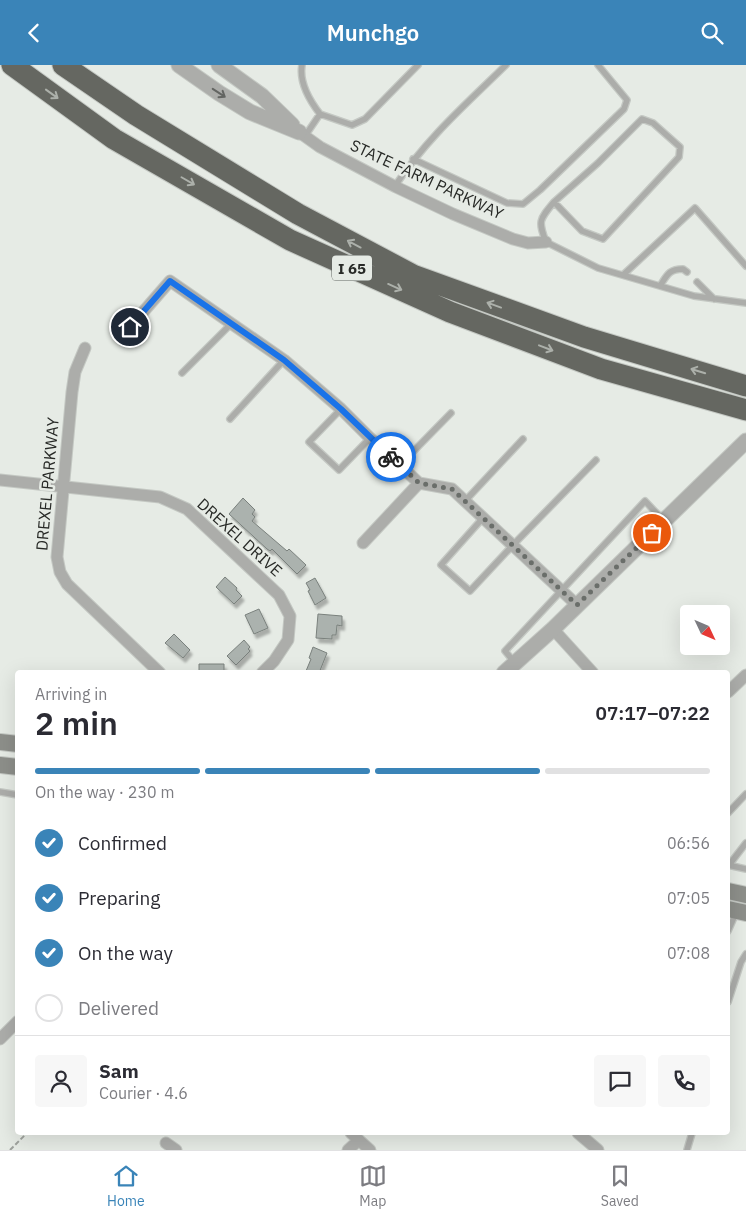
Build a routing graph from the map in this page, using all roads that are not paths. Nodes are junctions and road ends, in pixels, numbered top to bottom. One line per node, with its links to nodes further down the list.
1 (12, 65): 31 (highway, I 65, one-way to 31)
2 (63, 65): 10 (highway, I 65)
3 (81, 65): 10 (highway)
4 (179, 65): 12 (street, STATE FARM PARKWAY, one-way to 12)
5 (220, 65): 12 (street, STATE FARM PARKWAY)
6 (302, 65): 11 (lane)
7 (418, 65): 11 (lane)
8 (506, 65): 13 (lane)
9 (598, 65): 13 (lane)
10 (136, 115): 29 (highway, I 65, one-way to 10)
11 (320, 115): 12 (lane)
12 (302, 134): 14 (street, STATE FARM PARKWAY)
13 (413, 159): 14 (lane)
14 (395, 186): 16 (street, STATE FARM PARKWAY)
15 (554, 202): 15 (lane); 16 (lane)
16 (546, 242): 19 (lane)
17 (746, 266): 19 (lane)
18 (687, 272): 21 (lane)
19 (623, 275): 21 (lane)
20 (697, 282): 22 (lane)
21 (660, 286): 22 (lane)
22 (714, 299): 23 (lane)
23 (746, 303)
24 (231, 324): 25 (street); 27 (street); 28 (lane)
25 (130, 327)
26 (85, 348): 41 (street, DREXEL PARKWAY)
27 (284, 360): 30 (street); 33 (lane)
28 (182, 373)
29 (745, 386)
30 (341, 409): 34 (street); 34 (lane)
31 (746, 409)
32 (451, 413): 38 (lane)
33 (230, 419)
34 (370, 438): 38 (street)
35 (523, 439): 42 (lane)
36 (746, 441): 44 (street)
37 (596, 459): 46 (lane)
38 (400, 465): 40 (street)
39 (0, 480): 41 (street, DREXEL DRIVE)
40 (419, 483): 42 (street); 45 (street)
41 (62, 486): 51 (street, DREXEL PARKWAY); 52 (street, DREXEL DRIVE)
42 (465, 501): 43 (street)
43 (482, 519): 46 (street); 46 (lane)
44 (664, 521): 47 (lane); 48 (street)
45 (363, 543)
46 (513, 545): 47 (street)
47 (561, 591): 48 (street); 50 (lane)
48 (577, 605): 49 (street)
49 (552, 629): 50 (street); 53 (street)
50 (510, 668)
51 (157, 670)
52 (265, 670)
53 (590, 670)
54 (746, 675): 55 (street)
55 (730, 690)
56 (0, 742): 57 (main road)
57 (15, 744)
58 (0, 765): 59 (main road)
59 (15, 767)
60 (0, 792): 61 (lane)
61 (15, 794)
62 (746, 794): 63 (lane)
63 (730, 811)
64 (746, 843): 65 (lane)
65 (730, 863)
66 (730, 865): 67 (lane)
67 (746, 869)
68 (730, 891): 69 (main road)
69 (746, 895)
70 (737, 911): 71 (lane)
71 (730, 927)
72 (746, 954): 73 (lane)
73 (730, 996)
74 (15, 1024): 75 (street)
75 (0, 1039)
76 (580, 1135): 83 (street)
77 (691, 1135): 84 (lane)
78 (355, 1136): 81 (street); 82 (street)
79 (166, 1143): 80 (street)
80 (176, 1150)
81 (348, 1150)
82 (370, 1150)
83 (598, 1150)
84 (687, 1150)

